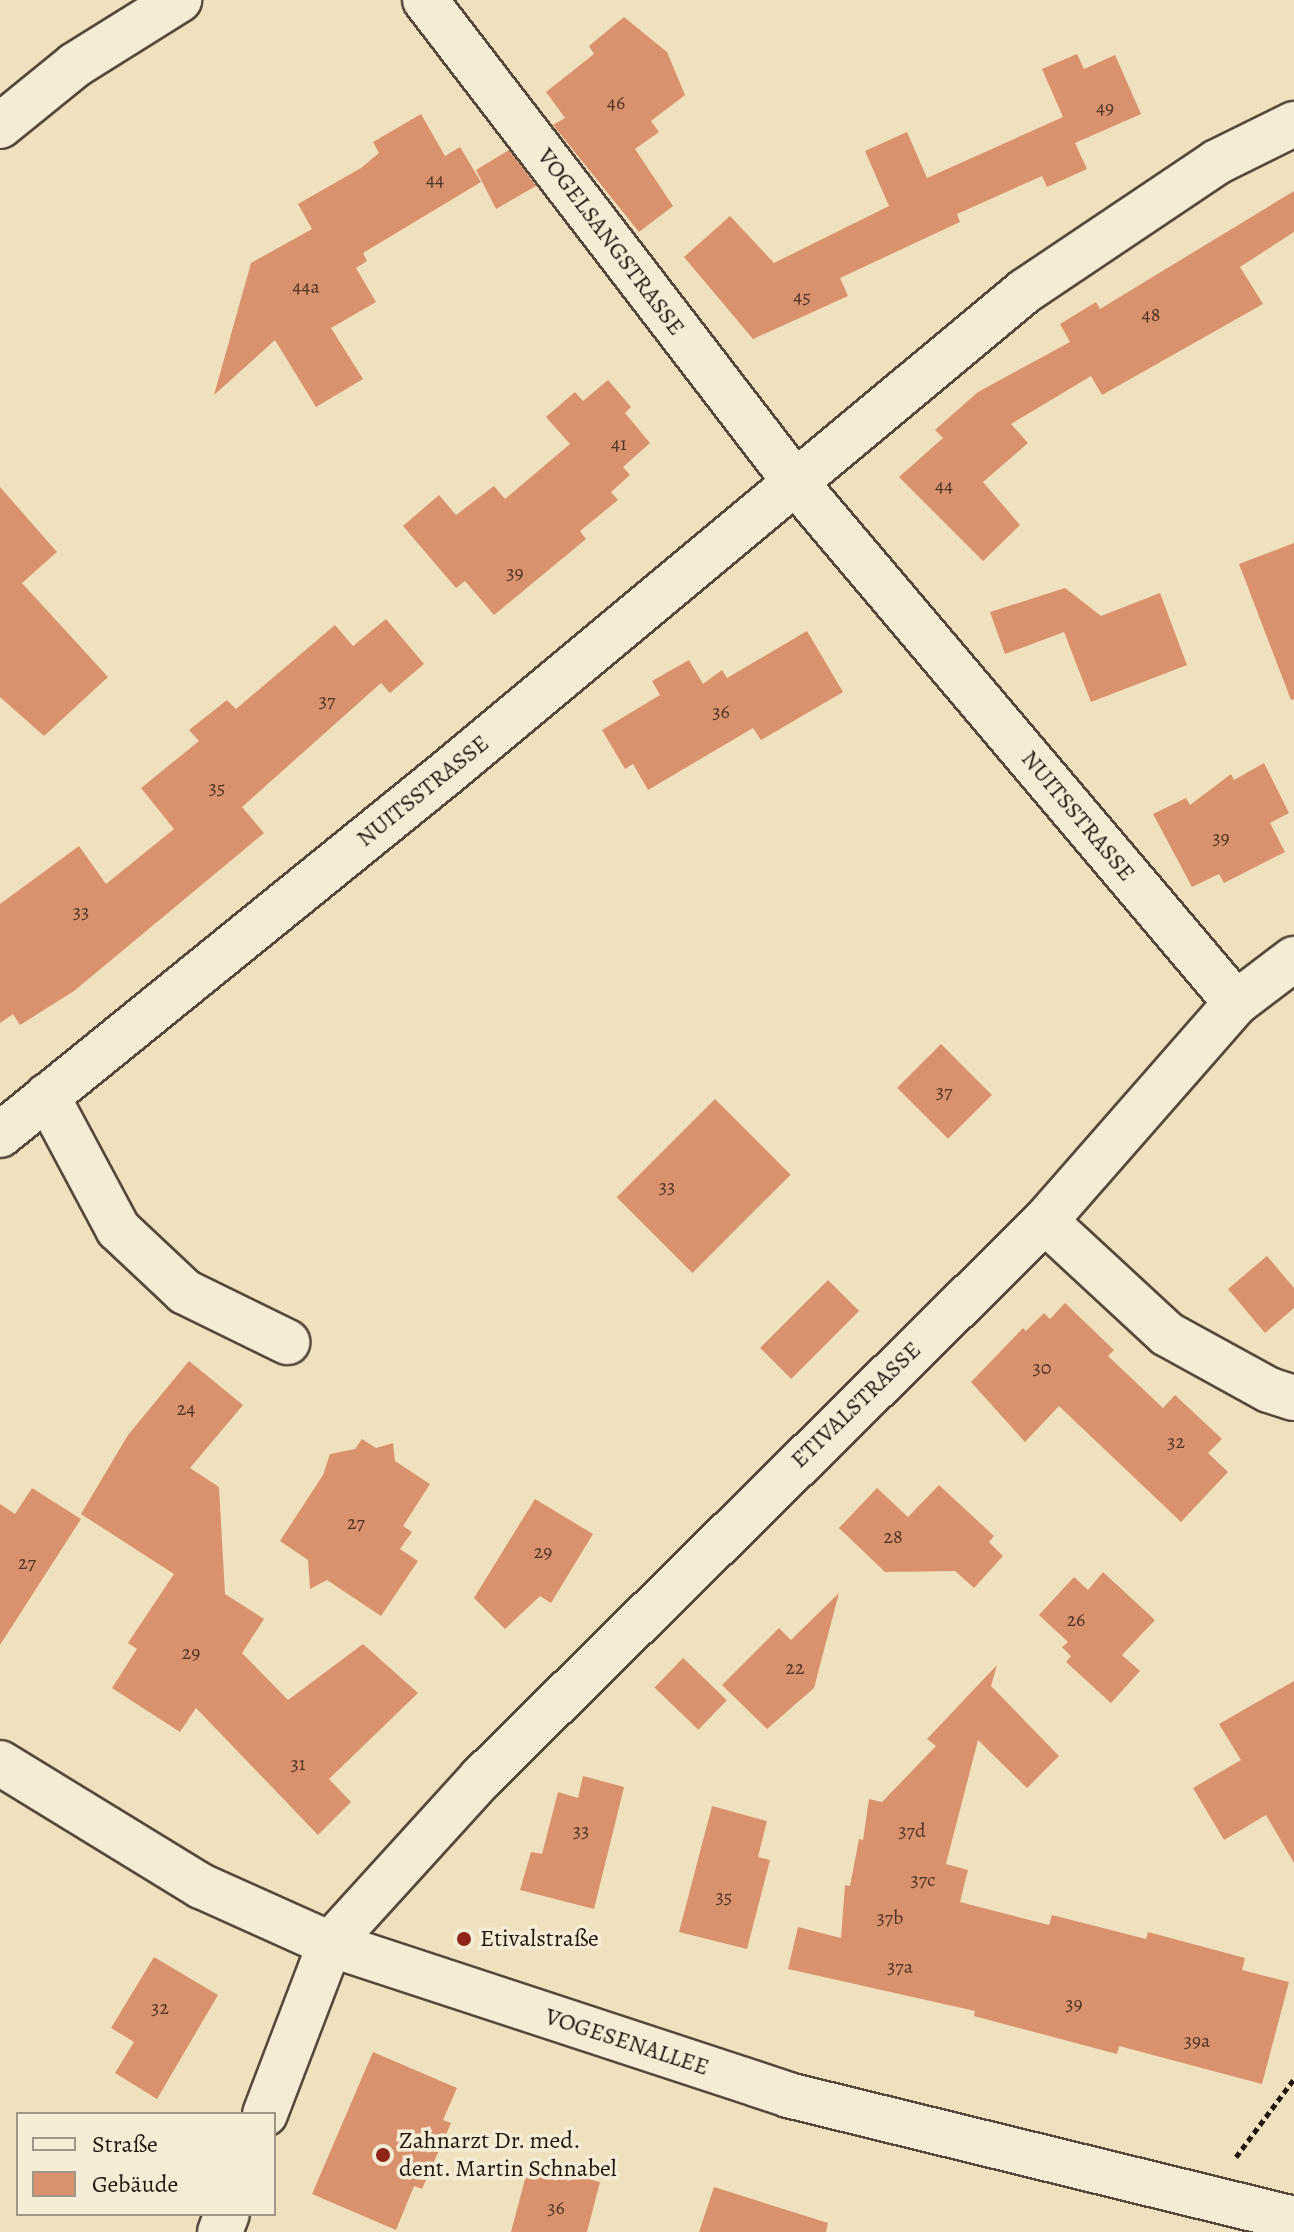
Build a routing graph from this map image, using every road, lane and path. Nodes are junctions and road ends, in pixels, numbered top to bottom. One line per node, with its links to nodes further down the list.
1 (179, 0): 4 (street)
2 (425, 0): 5 (street, VOGELSANGSTRASSE)
3 (1294, 124): 5 (street, NUITSSTRASSE)
4 (0, 126)
5 (796, 483): 7 (street, NUITSSTRASSE); 8 (street, NUITSSTRASSE)
6 (1294, 959): 7 (street, ETIVALSTRASSE)
7 (1236, 1003): 10 (street, ETIVALSTRASSE)
8 (47, 1096): 9 (street, NUITSSTRASSE); 11 (street)
9 (0, 1135)
10 (1045, 1221): 12 (street); 14 (street, ETIVALSTRASSE)
11 (287, 1342)
12 (1294, 1398)
13 (0, 1763): 14 (street, VOGESENALLEE)
14 (330, 1944): 16 (street, ETIVALSTRASSE); 17 (street, VOGESENALLEE)
15 (1294, 2079): 17 (path)
16 (266, 2112)
17 (1207, 2196): 18 (street, VOGESENALLEE)
18 (1294, 2219)

